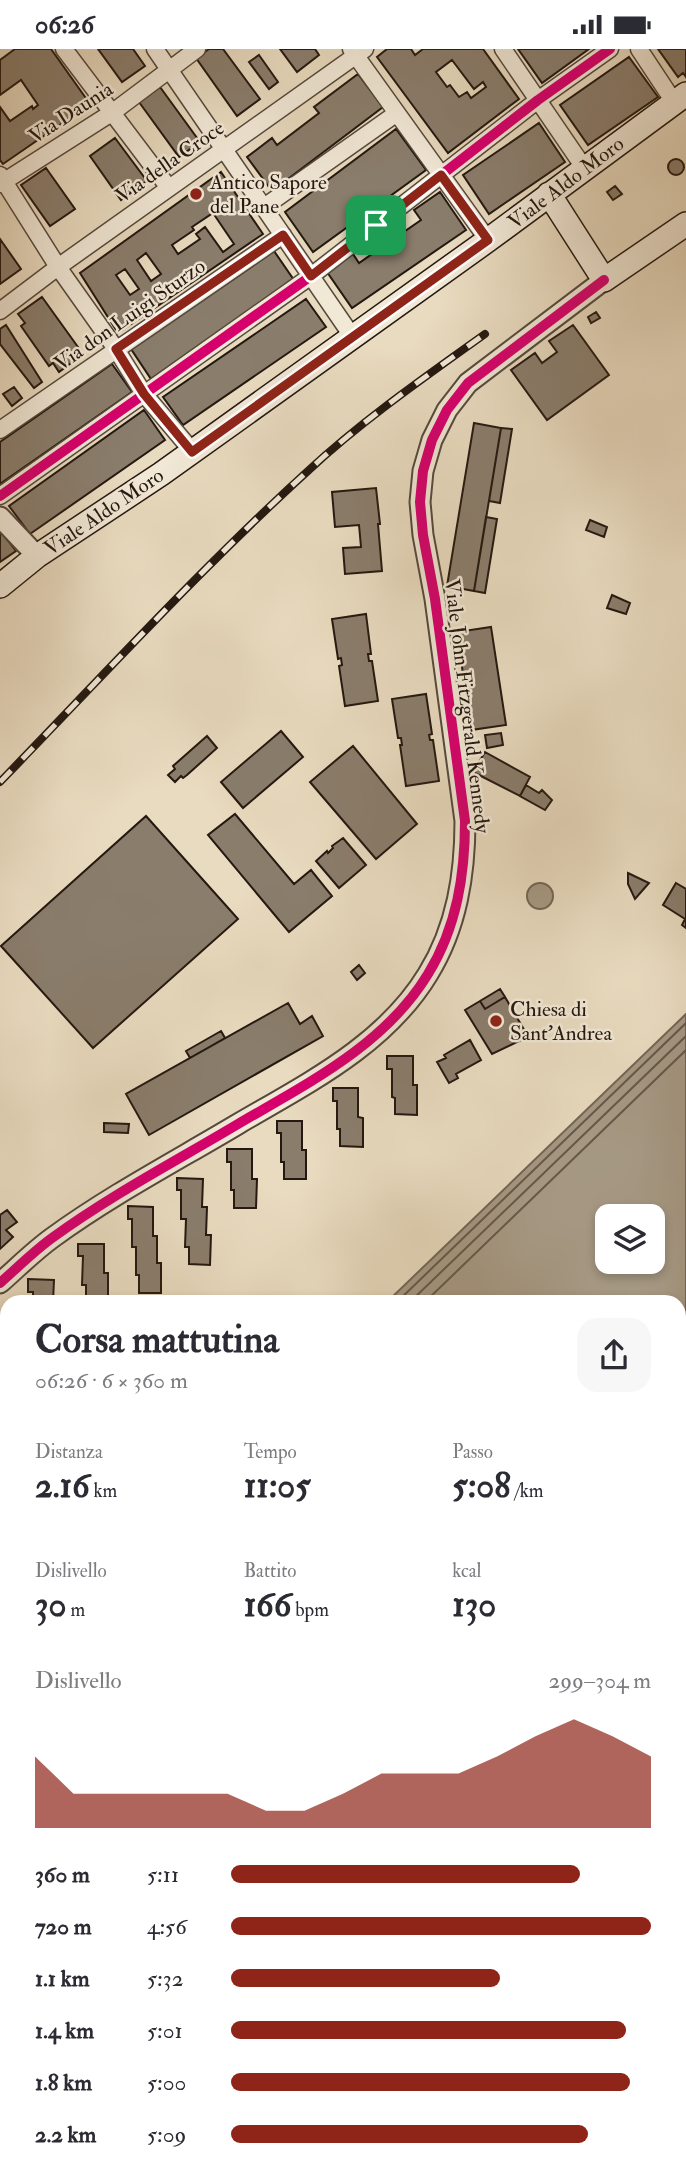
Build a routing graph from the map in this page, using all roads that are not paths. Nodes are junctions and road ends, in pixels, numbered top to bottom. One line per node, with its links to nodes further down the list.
1 (64, 49): 11 (street)
2 (155, 49): 8 (street)
3 (198, 49): 8 (street, Via Daunia)
4 (503, 49): 10 (street)
5 (610, 49): 10 (street)
6 (639, 49): 9 (street)
7 (357, 51): 12 (street); 13 (street, Via della Croce)
8 (170, 69): 11 (street, Via Daunia); 13 (street)
9 (680, 98): 14 (main road, Viale Aldo Moro)
10 (538, 100): 14 (street); 15 (street)
11 (113, 112): 16 (street, Via Daunia); 17 (street)
12 (397, 113): 15 (street); 19 (street)
13 (224, 149): 17 (street, Via della Croce); 19 (street)
14 (585, 169): 18 (main road, Viale Aldo Moro)
15 (441, 175): 22 (street); 24 (street)
16 (1, 180): 23 (street)
17 (169, 188): 23 (street, Via della Croce)
18 (549, 194): 22 (main road, Viale Aldo Moro); 25 (main road)
19 (264, 207): 21 (street)
20 (686, 224): 25 (main road, Viale John Fitzgerald Kennedy)
21 (283, 235): 24 (street); 28 (street, Via don Luigi Sturzo)
22 (488, 240): 27 (main road, Viale Aldo Moro)
23 (58, 267): 26 (street, Via della Croce); 28 (street)
24 (311, 276): 27 (street); 29 (street)
25 (604, 279): 36 (street, Viale John Fitzgerald Kennedy)
26 (0, 311)
27 (352, 336): 31 (main road, Viale Aldo Moro)
28 (116, 349): 29 (street); 30 (street, Via don Luigi Sturzo)
29 (144, 394): 31 (street); 32 (street)
30 (0, 430)
31 (192, 452): 34 (main road, Viale Aldo Moro)
32 (0, 496)
33 (0, 517): 34 (street)
34 (37, 556): 35 (main road, Viale Aldo Moro)
35 (0, 586)
36 (0, 1283)

